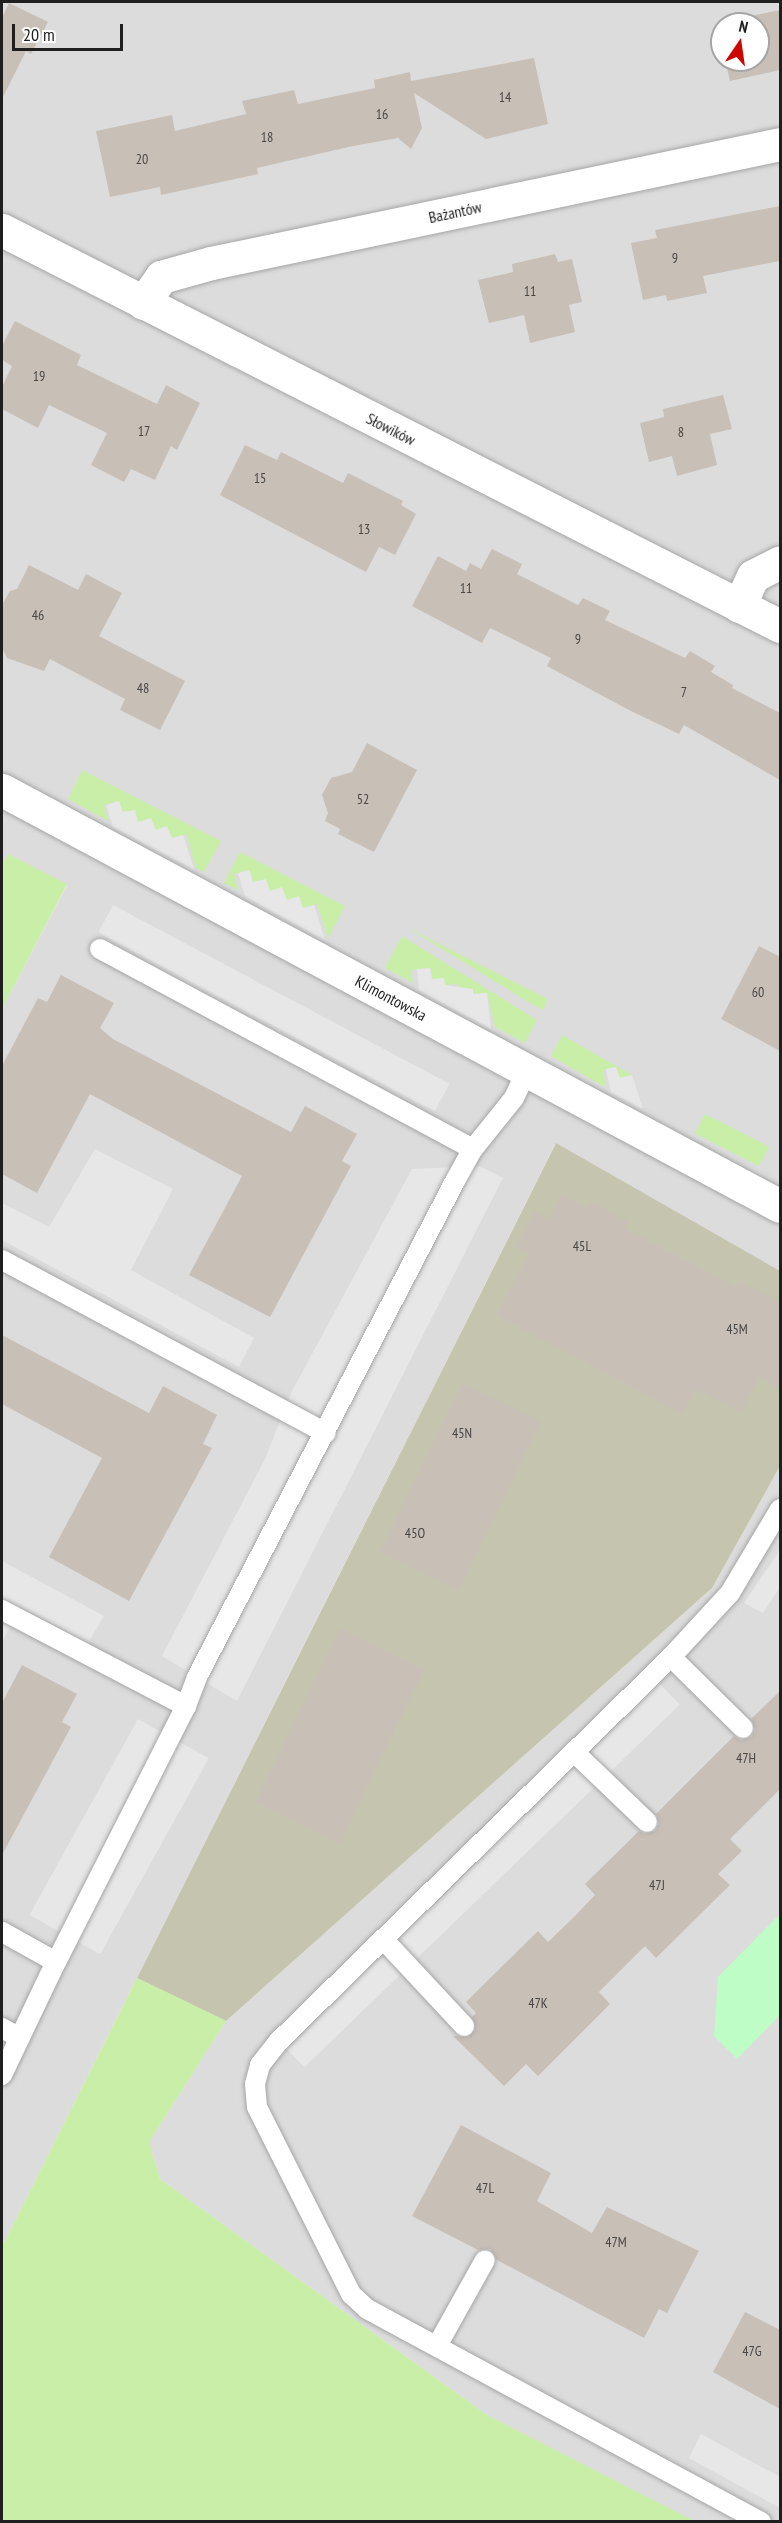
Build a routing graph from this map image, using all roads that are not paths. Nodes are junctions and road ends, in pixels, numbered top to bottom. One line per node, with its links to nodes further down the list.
1 (780, 144): 3 (street, Bażantów)
2 (2, 230): 3 (street, Słowików)
3 (143, 303): 5 (street, Słowików)
4 (780, 562): 5 (street)
5 (739, 606): 6 (street, Słowików)
6 (780, 626)
7 (2, 790): 9 (street, Klimontowska)
8 (100, 949): 10 (lane)
9 (526, 1070): 10 (lane); 11 (street, Klimontowska)
10 (473, 1149): 13 (lane)
11 (780, 1206)
12 (2, 1260): 13 (lane)
13 (326, 1433): 17 (lane)
14 (780, 1509): 16 (lane)
15 (2, 1610): 17 (lane)
16 (671, 1658): 18 (lane); 19 (lane)
17 (186, 1706): 23 (lane)
18 (743, 1728)
19 (574, 1752): 20 (lane); 22 (lane)
20 (647, 1822)
21 (2, 1932): 23 (lane)
22 (383, 1939): 24 (lane); 28 (lane)
23 (56, 1962): 25 (lane)
24 (464, 2026)
25 (10, 2032): 26 (lane)
26 (2, 2075)
27 (485, 2260): 28 (lane)
28 (437, 2346): 29 (lane)
29 (761, 2522)

